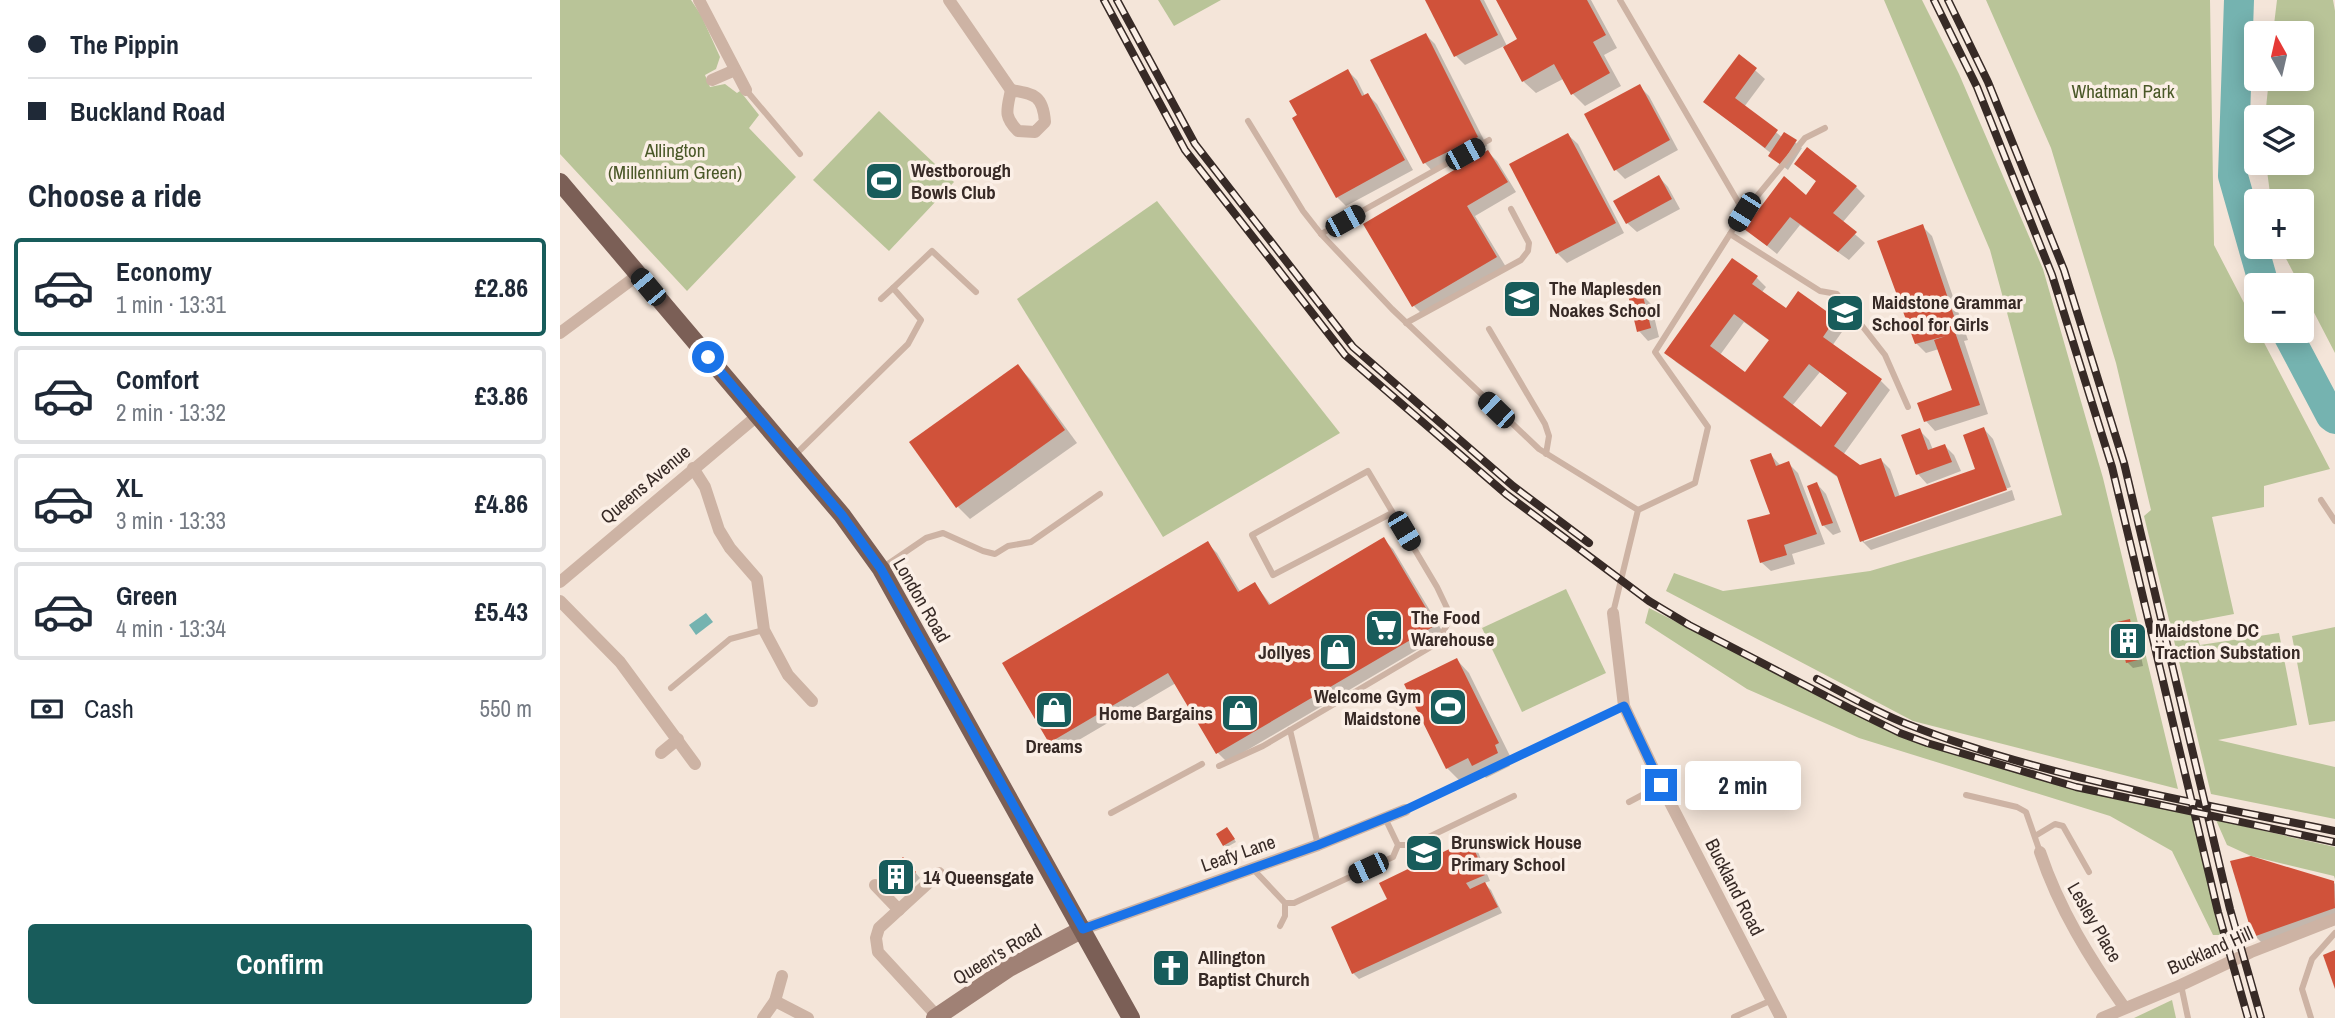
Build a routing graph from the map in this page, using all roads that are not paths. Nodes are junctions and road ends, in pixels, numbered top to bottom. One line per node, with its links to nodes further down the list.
1 (699, 0): 4 (street)
2 (949, 0): 7 (street)
3 (1620, 0): 14 (lane)
4 (735, 70): 5 (street); 6 (street)
5 (712, 80)
6 (746, 90): 11 (lane)
7 (1011, 90)
8 (1248, 121): 15 (lane)
9 (1825, 128): 14 (lane)
10 (1489, 140): 15 (lane)
11 (800, 154)
12 (560, 182): 17 (main road, London Road)
13 (1511, 209): 21 (lane)
14 (1744, 212): 16 (lane)
15 (1321, 234): 21 (lane)
16 (1730, 234): 24 (lane); 31 (lane)
17 (638, 275): 23 (street); 25 (main road, London Road)
18 (893, 288): 19 (lane); 20 (lane); 27 (lane)
19 (976, 292)
20 (881, 299)
21 (1406, 323): 26 (lane)
22 (1489, 329): 26 (lane)
23 (560, 333)
24 (1908, 407)
25 (757, 416): 27 (main road, London Road); 28 (street, Queens Avenue)
26 (1546, 454): 31 (lane)
27 (793, 458): 34 (main road, London Road)
28 (693, 468): 35 (street, Queens Avenue); 38 (street)
29 (1100, 494): 34 (lane)
30 (2321, 500): 33 (lane)
31 (1638, 510): 37 (lane)
32 (1392, 513): 32 (lane); 42 (lane)
33 (2335, 522)
34 (881, 569): 67 (main road, London Road)
35 (560, 582)
36 (560, 601): 43 (street)
37 (1613, 613): 41 (street, Buckland Road)
38 (764, 630): 39 (lane); 40 (street)
39 (671, 688)
40 (812, 701)
41 (1624, 706): 48 (street, Buckland Road); 52 (lane)
42 (1290, 730): 47 (lane); 56 (lane)
43 (678, 739): 44 (street); 45 (street)
44 (661, 753)
45 (695, 764)
46 (1202, 764): 53 (lane)
47 (1219, 766)
48 (1661, 785): 51 (lane); 71 (street, Buckland Road)
49 (1966, 795): 55 (lane)
50 (1514, 796): 57 (lane)
51 (1629, 802)
52 (1405, 810): 54 (street, Leafy Lane)
53 (1111, 813)
54 (1385, 818): 56 (street, Leafy Lane); 57 (lane)
55 (2035, 836): 58 (lane); 60 (lane)
56 (1318, 845): 59 (street, Leafy Lane)
57 (1398, 845): 63 (lane)
58 (2040, 852): 73 (street, Lesley Place)
59 (1252, 868): 63 (lane); 67 (street, Leafy Lane)
60 (2089, 872)
61 (939, 873): 64 (street)
62 (875, 884): 64 (street)
63 (1285, 903): 66 (lane)
64 (898, 910): 74 (street)
65 (2335, 919): 70 (street, Buckland Hill)
66 (1280, 926)
67 (1083, 929): 74 (street, Queen's Road); 78 (main road, London Road)
68 (2335, 933): 82 (lane)
69 (782, 976): 72 (street)
70 (2181, 985): 73 (street, Buckland Hill); 81 (lane)
71 (1772, 1000): 75 (lane); 79 (street, Buckland Road)
72 (775, 1001): 76 (street); 77 (street)
73 (2124, 1007): 80 (street, Buckland Hill)
74 (936, 1017)
75 (1734, 1017)
76 (762, 1018)
77 (808, 1018)
78 (1131, 1018)
79 (1781, 1018)
80 (2102, 1018)
81 (2188, 1018)
82 (2311, 1018)

